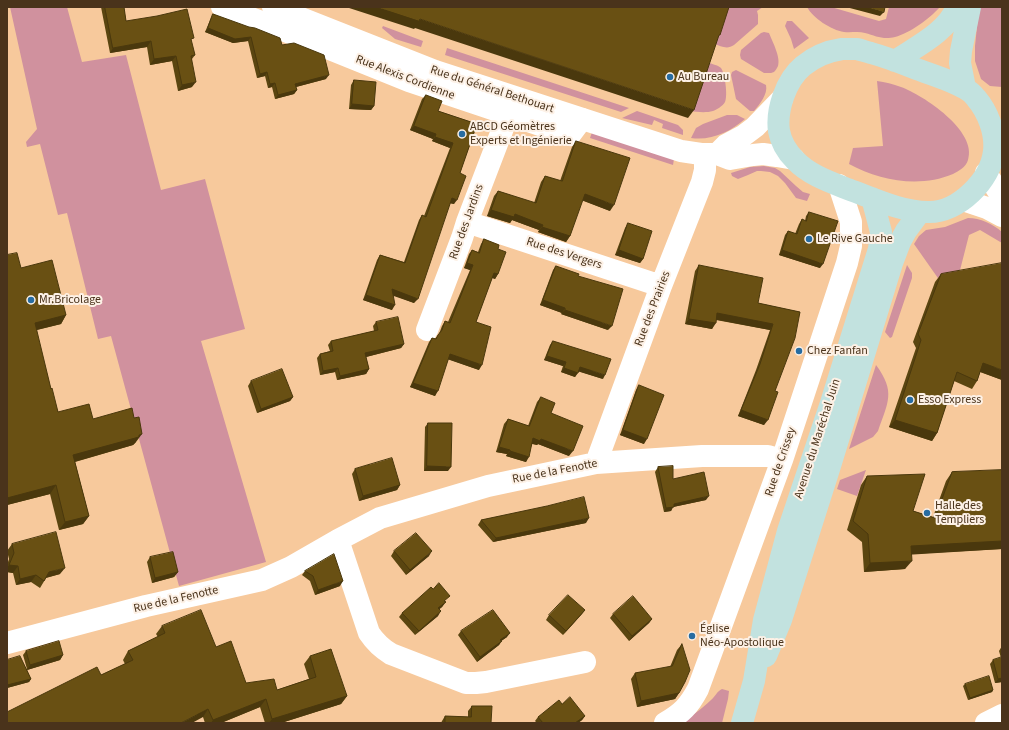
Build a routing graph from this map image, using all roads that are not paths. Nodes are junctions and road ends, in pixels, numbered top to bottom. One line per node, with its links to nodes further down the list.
1 (222, 7): 8 (street, Rue Alexis Cordienne)
2 (272, 7): 9 (street, Rue du Général Bethouart)
3 (957, 7): 5 (main road)
4 (970, 7): 6 (main road)
5 (895, 61): 6 (main road); 7 (main road)
6 (965, 88): 12 (main road)
7 (782, 99): 10 (street); 11 (main road)
8 (508, 115): 9 (street, Rue Alexis Cordienne); 19 (street, Rue des Jardins)
9 (582, 119): 10 (street, Rue du Général Bethouart)
10 (711, 154): 11 (street, Rue du Général Bethouart); 20 (street, Rue des Prairies)
11 (794, 159): 13 (main road)
12 (986, 173): 14 (street); 16 (main road)
13 (839, 185): 15 (main road); 22 (street, Rue de Crissey)
14 (1002, 197)
15 (872, 198): 17 (main road); 27 (main road, Avenue du Maréchal Juin)
16 (963, 200): 17 (main road); 18 (street)
17 (920, 212): 27 (main road, Avenue du Maréchal Juin)
18 (1002, 216)
19 (467, 222): 20 (street, Rue des Vergers); 21 (street, Rue des Jardins)
20 (661, 286): 23 (street, Rue des Prairies)
21 (427, 330)
22 (782, 460): 23 (street, Rue de la Fenotte); 29 (street, Rue de Crissey)
23 (596, 463): 24 (street, Rue de la Fenotte)
24 (338, 540): 25 (street, Rue de la Fenotte); 26 (street)
25 (7, 642)
26 (585, 662)
27 (754, 681): 30 (main road, Avenue du Maréchal Juin)
28 (1002, 715): 31 (street)
29 (665, 723)
30 (742, 723)
31 (986, 723)

